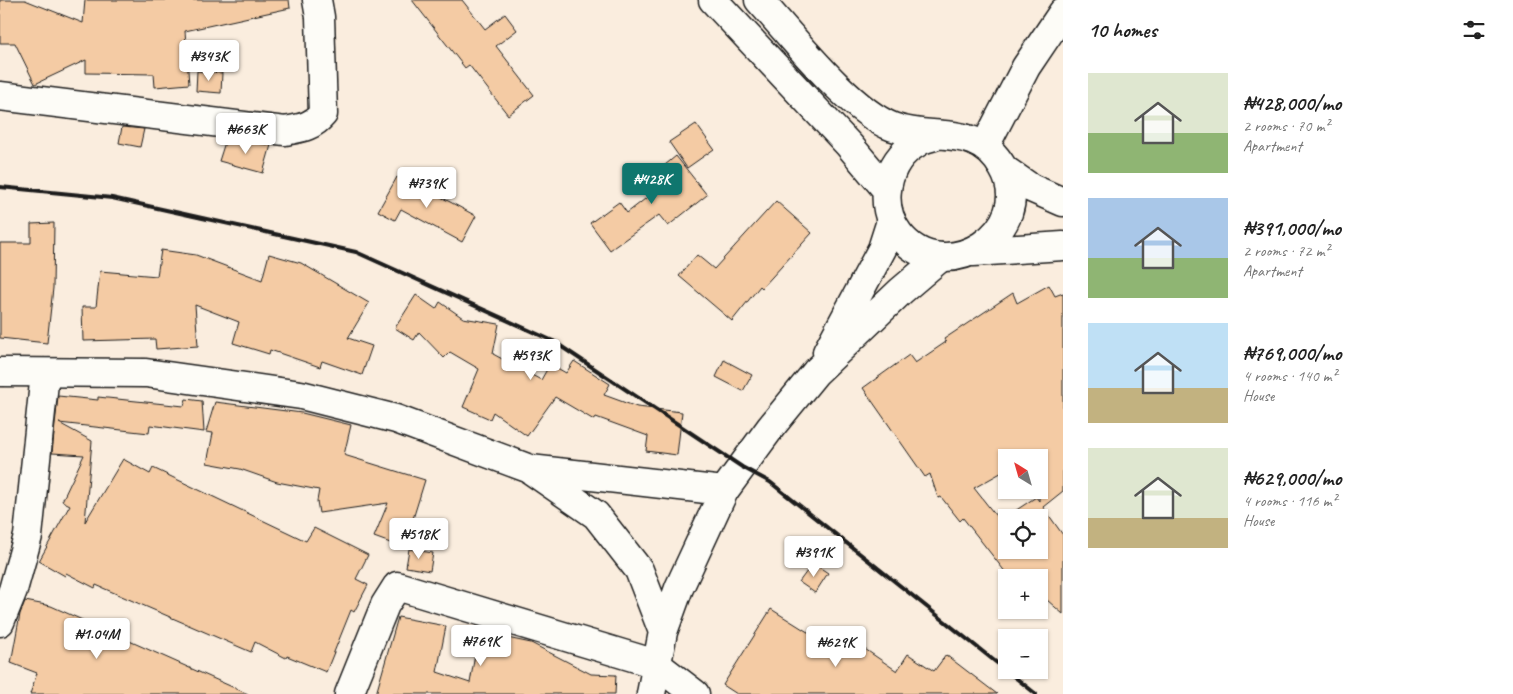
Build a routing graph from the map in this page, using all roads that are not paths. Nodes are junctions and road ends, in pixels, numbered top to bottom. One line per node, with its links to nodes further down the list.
1 (317, 0): 5 (main road)
2 (713, 0): 9 (main road)
3 (760, 0): 6 (main road)
4 (1063, 12): 7 (main road)
5 (0, 96)
6 (934, 136): 7 (main road); 9 (main road)
7 (985, 146): 8 (main road)
8 (1005, 170): 10 (main road); 13 (main road)
9 (886, 189): 11 (main road)
10 (1063, 202)
11 (891, 221): 14 (main road); 16 (main road)
12 (1063, 246): 13 (main road)
13 (973, 252): 14 (main road)
14 (941, 257): 16 (main road)
15 (0, 372): 17 (main road)
16 (816, 372): 19 (main road)
17 (45, 373): 18 (main road); 20 (main road)
18 (530, 469): 19 (main road); 21 (main road)
19 (724, 491): 21 (main road)
20 (0, 622)
21 (663, 632): 22 (main road)
22 (656, 664): 23 (main road); 24 (main road); 25 (main road)
23 (349, 694)
24 (651, 694)
25 (695, 694)

